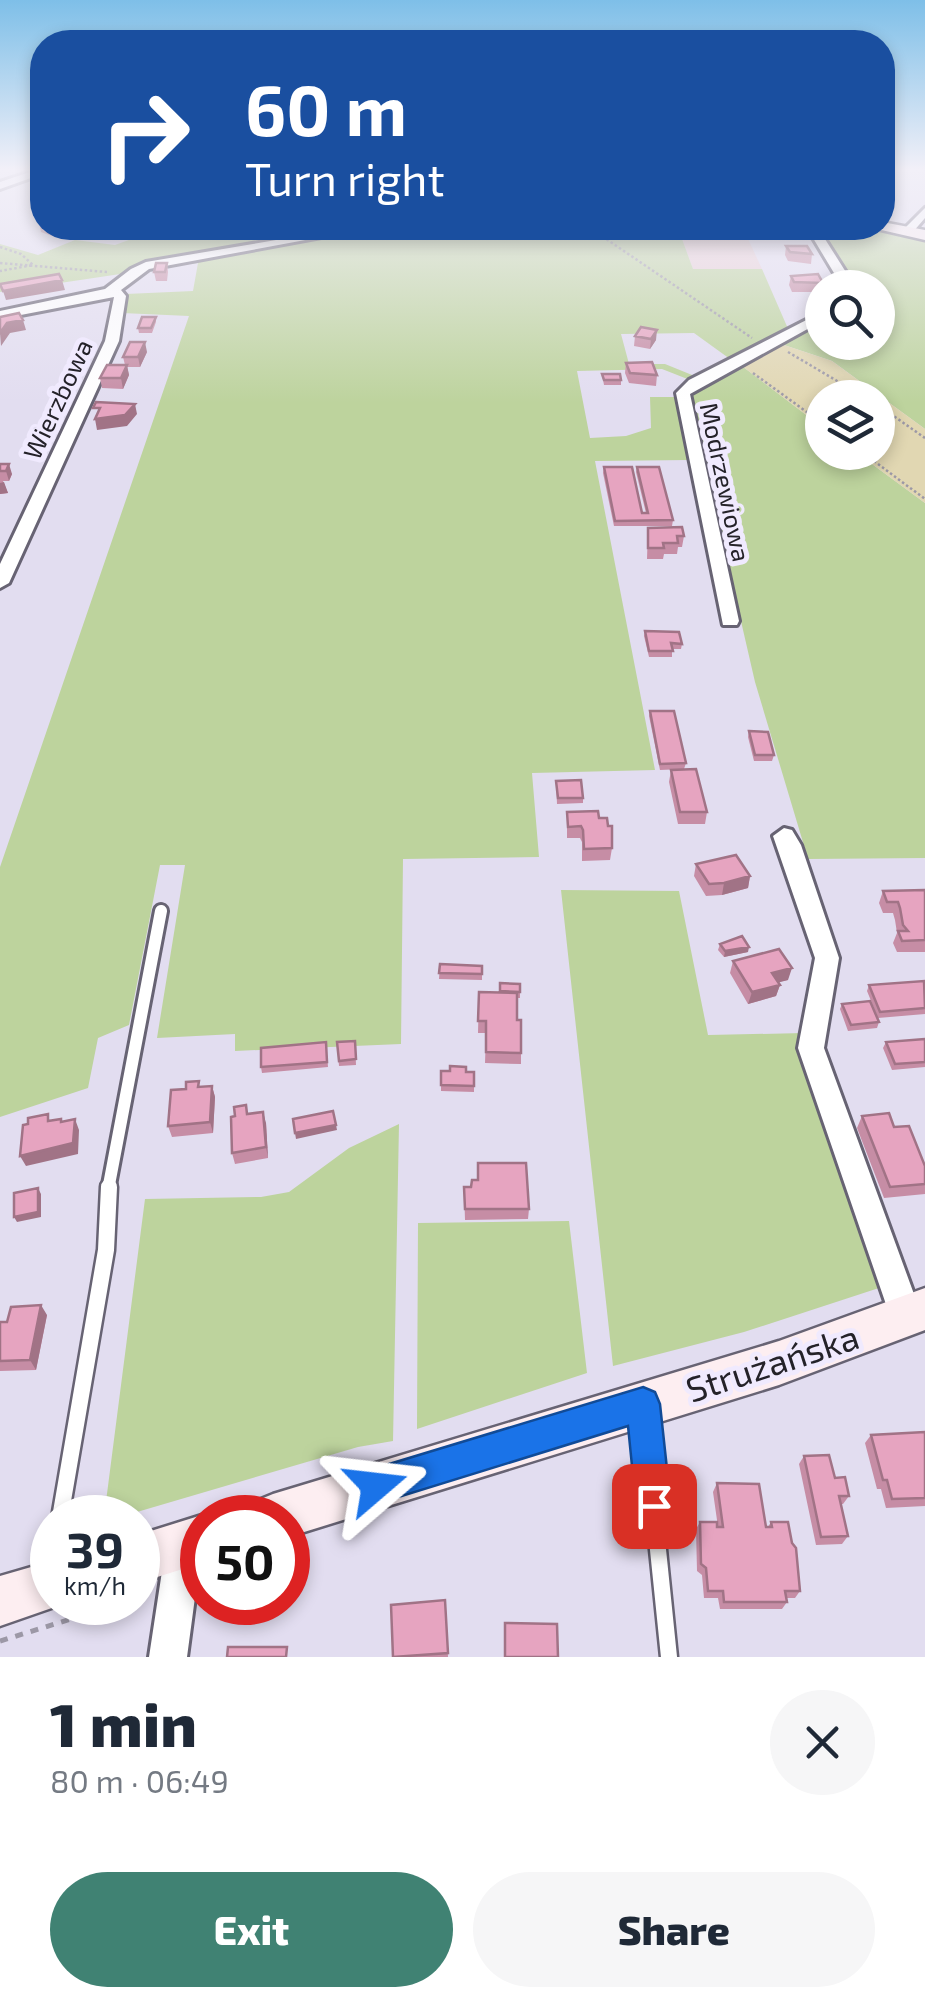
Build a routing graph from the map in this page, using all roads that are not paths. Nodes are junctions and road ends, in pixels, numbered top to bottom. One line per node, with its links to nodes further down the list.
1 (254, 248): 4 (street)
2 (825, 248): 3 (street)
3 (839, 270)
4 (113, 290): 5 (street); 7 (street, Wierzbowa)
5 (0, 315)
6 (805, 324): 8 (street, Modrzewiowa)
7 (0, 582)
8 (730, 621)
9 (784, 836): 11 (street)
10 (161, 910): 13 (lane)
11 (915, 1313): 12 (main road, Strużańska)
12 (643, 1404): 14 (main road, Strużańska); 17 (lane)
13 (64, 1495)
14 (310, 1507)
15 (180, 1602): 16 (street)
16 (168, 1657)
17 (669, 1657)

